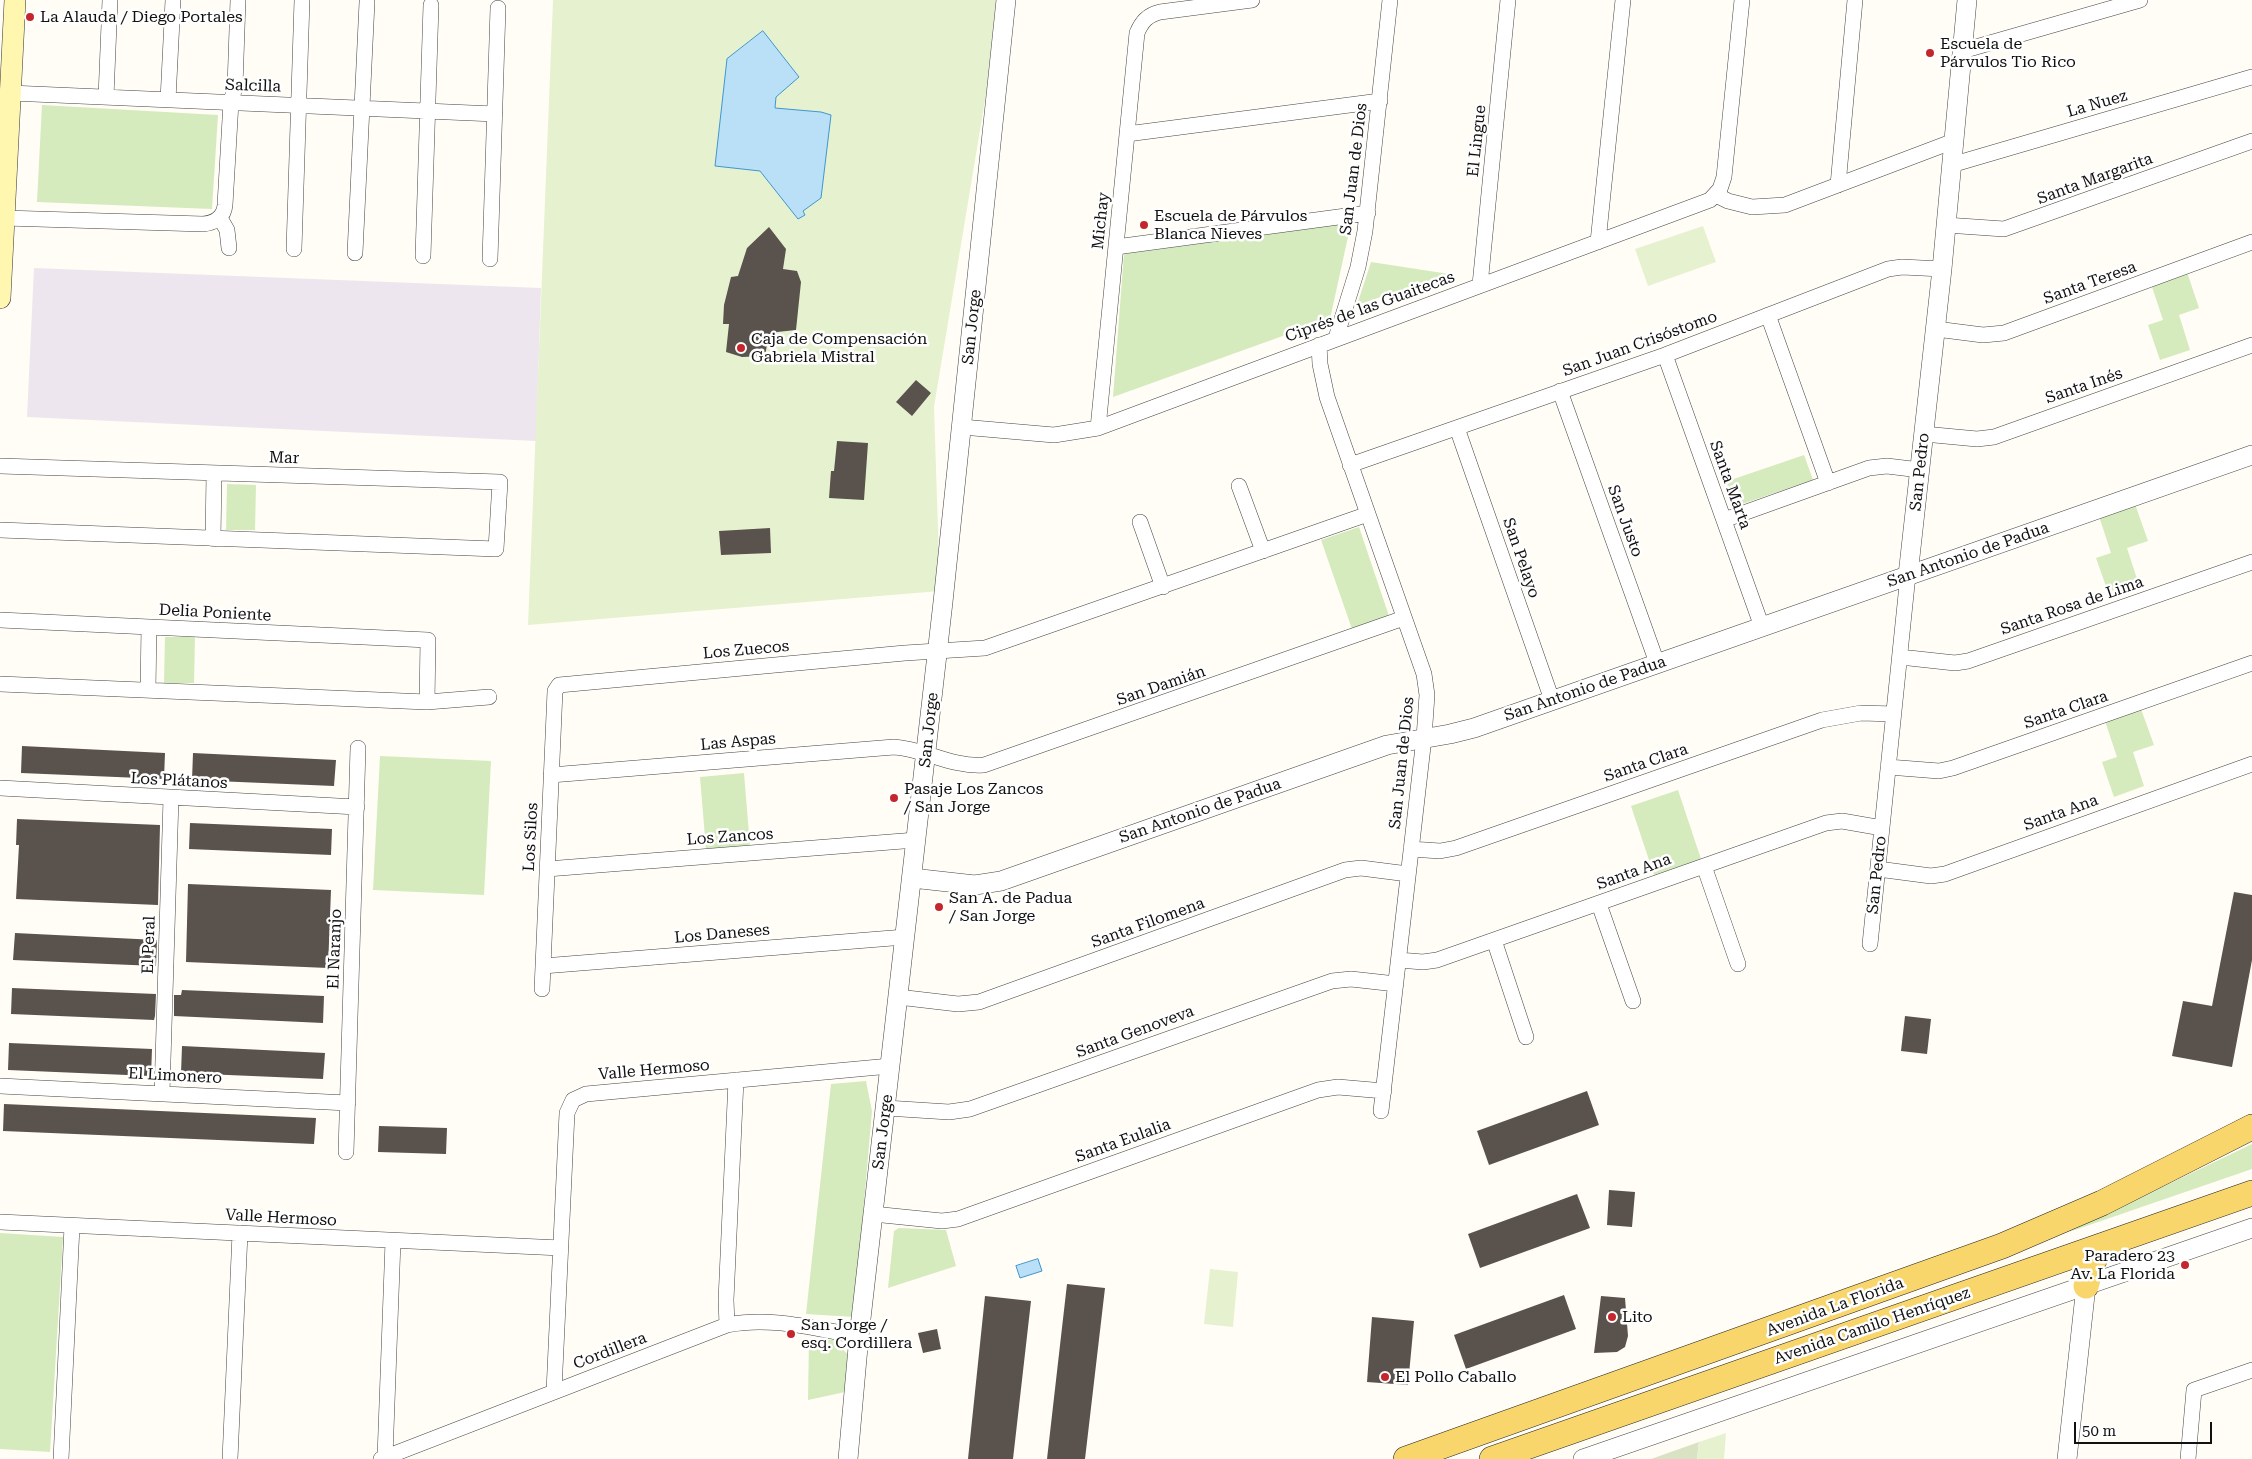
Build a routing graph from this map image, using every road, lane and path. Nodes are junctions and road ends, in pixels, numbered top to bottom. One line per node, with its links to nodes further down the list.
1 (15, 0): 22 (main road)
2 (110, 0): 23 (street)
3 (172, 0): 24 (street)
4 (238, 0): 26 (street)
5 (302, 0): 27 (street)
6 (1006, 0): 59 (street, San Jorge)
7 (1252, 0): 31 (street, Michay)
8 (1390, 0): 25 (street, San Juan de Dios)
9 (1508, 0): 50 (street, El Lingue)
10 (1623, 0): 41 (street)
11 (1742, 0): 36 (street)
12 (1855, 0): 35 (street)
13 (1967, 0): 20 (street, San Pedro)
14 (2088, 0): 19 (street)
15 (2140, 0): 19 (street)
16 (367, 2): 28 (street)
17 (431, 5): 29 (street)
18 (498, 8): 30 (street)
19 (2087, 16): 20 (street)
20 (1962, 51): 32 (street, San Pedro)
21 (2252, 77): 34 (street, La Nuez)
22 (10, 93): 23 (street, Salcilla); 38 (main road)
23 (106, 97): 24 (street, Salcilla)
24 (168, 100): 26 (street, Salcilla)
25 (1380, 101): 31 (street); 37 (street, San Juan de Dios)
26 (231, 102): 27 (street, Salcilla); 39 (street)
27 (299, 105): 28 (street, Salcilla); 45 (street)
28 (362, 108): 29 (street, Salcilla); 46 (street)
29 (427, 111): 30 (street, Salcilla); 47 (street)
30 (495, 114): 48 (street)
31 (1127, 134): 43 (street, Michay)
32 (1954, 141): 34 (street, San Pedro); 35 (street)
33 (2252, 141): 40 (street, Santa Margarita)
34 (1952, 165): 40 (street, San Pedro)
35 (1838, 185): 36 (street)
36 (1716, 195): 41 (street, Ciprés de las Guaitecas)
37 (1368, 213): 43 (street); 54 (street, San Juan de Dios)
38 (4, 218): 39 (street); 51 (main road)
39 (220, 218): 44 (street)
40 (1946, 225): 49 (street, San Pedro)
41 (1598, 242): 50 (street, Ciprés de las Guaitecas)
42 (2252, 242): 53 (street, Santa Teresa)
43 (1116, 247): 60 (street, Michay)
44 (229, 248)
45 (294, 250)
46 (356, 253)
47 (423, 256)
48 (490, 259)
49 (1942, 270): 52 (street, San Juan Crisóstomo); 53 (street, San Pedro)
50 (1480, 285): 54 (street, Ciprés de las Guaitecas)
51 (0, 298)
52 (1768, 315): 57 (street, San Juan Crisóstomo); 68 (street)
53 (1936, 329): 62 (street, San Pedro)
54 (1336, 338): 55 (street, Ciprés de las Guaitecas)
55 (1319, 345): 60 (street, Ciprés de las Guaitecas); 64 (street, San Juan de Dios)
56 (2252, 345): 62 (street, Santa Inés)
57 (1664, 355): 58 (street, San Juan Crisóstomo); 71 (street, Santa Marta)
58 (1560, 391): 61 (street, San Juan Crisóstomo); 85 (street, San Justo)
59 (962, 427): 60 (street, Ciprés de las Guaitecas); 83 (street, San Jorge)
60 (1098, 428)
61 (1456, 428): 64 (street, San Juan Crisóstomo); 91 (street, San Pelayo)
62 (1924, 434): 66 (street, San Pedro)
63 (2252, 455): 77 (street, San Antonio de Padua)
64 (1350, 465): 70 (street, San Juan de Dios)
65 (0, 466): 67 (street, Mar)
66 (1920, 470): 68 (street); 77 (street, San Pedro)
67 (214, 474): 74 (street); 74 (street, Mar)
68 (1828, 483): 71 (street)
69 (1240, 486): 75 (street)
70 (1368, 514): 75 (street, Los Zuecos); 79 (street, San Juan de Dios)
71 (1724, 520): 82 (street, Santa Marta)
72 (1140, 522): 78 (street)
73 (0, 530): 74 (street)
74 (213, 539)
75 (1263, 551): 78 (street, Los Zuecos)
76 (2252, 562): 84 (street, Santa Rosa de Lima)
77 (1908, 575): 82 (street, San Antonio de Padua); 84 (street, San Pedro)
78 (1163, 587): 83 (street, Los Zuecos)
79 (1404, 618): 94 (street, San Juan de Dios); 96 (street, San Damián)
80 (0, 620): 81 (street, Delia Poniente)
81 (149, 627): 89 (street); 92 (street, Delia Poniente)
82 (1762, 627): 85 (street, San Antonio de Padua)
83 (938, 650): 88 (street, Los Zuecos); 96 (street, San Jorge)
84 (1900, 657): 93 (street, San Pedro)
85 (1657, 663): 91 (street, San Antonio de Padua)
86 (2252, 663): 98 (street, Santa Clara)
87 (0, 684): 89 (street)
88 (557, 686): 99 (street, Los Silos)
89 (148, 689): 92 (street)
90 (489, 697): 92 (street)
91 (1552, 700): 94 (street, San Antonio de Padua)
92 (427, 702)
93 (1894, 714): 98 (street, San Pedro); 105 (street, Santa Clara)
94 (1424, 738): 105 (street, San Juan de Dios); 110 (street, San Antonio de Padua)
95 (358, 748): 102 (street, El Naranjo)
96 (926, 755): 99 (street, Las Aspas); 104 (street, San Jorge)
97 (2252, 764): 108 (street, Santa Ana)
98 (1888, 767): 103 (street, San Pedro)
99 (551, 775): 107 (street, Los Silos)
100 (0, 788): 101 (street, Los Plátanos)
101 (171, 798): 102 (street, Los Plátanos); 127 (street, El Peral)
102 (357, 807): 128 (street, El Naranjo)
103 (1882, 828): 106 (street, Santa Ana); 108 (street, San Pedro)
104 (916, 840): 107 (street, Los Zancos); 110 (street, San Jorge)
105 (1411, 849): 109 (street, San Juan de Dios)
106 (1704, 866): 111 (street, Santa Ana); 116 (street)
107 (547, 868): 117 (street, Los Silos)
108 (1878, 869): 114 (street, San Pedro)
109 (1408, 874): 115 (street, San Juan de Dios); 120 (street, Santa Filomena)
110 (912, 878): 112 (street, San Jorge)
111 (1598, 904): 113 (street, Santa Ana); 121 (street)
112 (905, 937): 117 (street, Los Daneses); 120 (street, San Jorge)
113 (1494, 940): 115 (street, Santa Ana); 122 (street)
114 (1870, 944)
115 (1398, 960): 118 (street, San Juan de Dios)
116 (1738, 964)
117 (543, 966): 119 (street, Los Silos)
118 (1396, 984): 126 (street, San Juan de Dios); 129 (street, Santa Genoveva)
119 (542, 989)
120 (898, 997): 123 (street, San Jorge)
121 (1633, 1001)
122 (1526, 1037)
123 (890, 1066): 124 (street, Valle Hermoso); 129 (street, San Jorge)
124 (736, 1080): 141 (street, Valle Hermoso); 143 (street)
125 (0, 1086): 127 (street, El Limonero)
126 (1384, 1091): 130 (street, San Juan de Dios); 134 (street, Santa Eulalia)
127 (162, 1093): 128 (street, El Limonero)
128 (348, 1102): 132 (street, El Naranjo)
129 (886, 1108): 134 (street, San Jorge)
130 (1381, 1111)
131 (2252, 1127): 151 (main road, Avenida La Florida)
132 (346, 1152)
133 (2252, 1194): 140 (main road, Avenida Camilo Henríquez)
134 (873, 1214): 144 (street, San Jorge)
135 (0, 1222): 136 (street, Valle Hermoso)
136 (72, 1226): 138 (street, Valle Hermoso); 148 (street)
137 (2252, 1228): 142 (street, Avenida Camilo Henríquez)
138 (240, 1233): 139 (street, Valle Hermoso); 149 (street)
139 (393, 1240): 141 (street, Valle Hermoso); 147 (street)
140 (2101, 1247): 142 (main road); 152 (main road, Avenida Camilo Henríquez)
141 (561, 1248): 146 (street, Valle Hermoso)
142 (2086, 1286): 153 (street, Avenida Camilo Henríquez); 154 (street)
143 (727, 1325): 144 (street, Cordillera); 146 (street, Cordillera)
144 (860, 1336): 150 (street, San Jorge)
145 (2252, 1370): 155 (street)
146 (554, 1391): 147 (street, Cordillera)
147 (383, 1458)
148 (61, 1459)
149 (230, 1459)
150 (848, 1459)
151 (1406, 1459)
152 (1492, 1459)
153 (1583, 1459)
154 (2067, 1459)
155 (2188, 1459)

